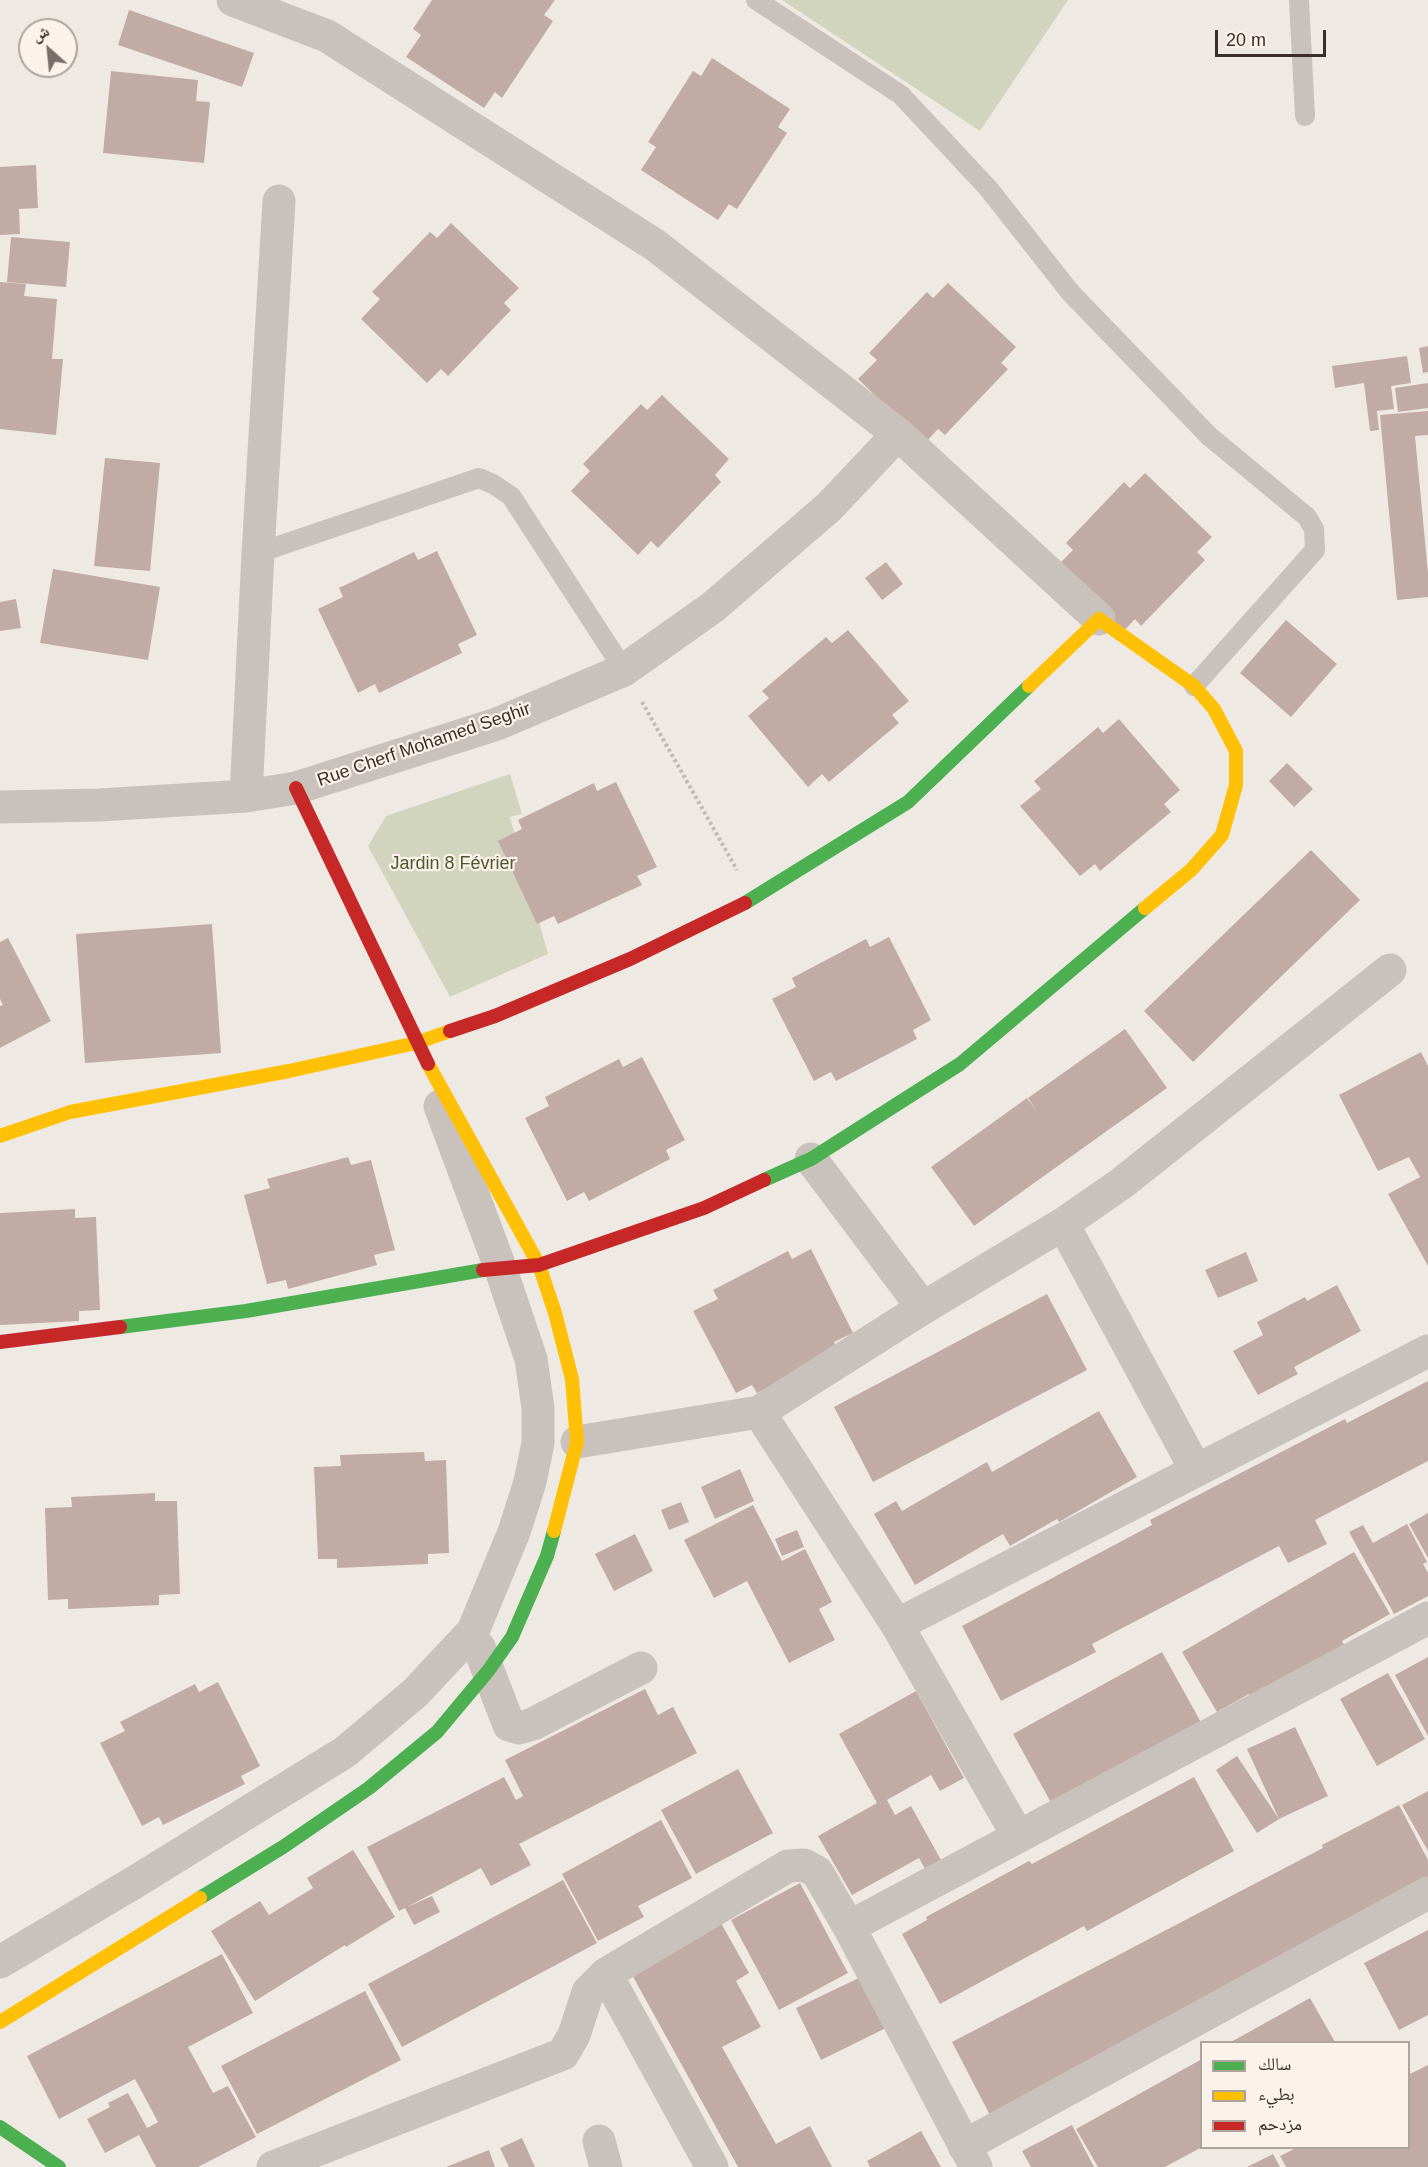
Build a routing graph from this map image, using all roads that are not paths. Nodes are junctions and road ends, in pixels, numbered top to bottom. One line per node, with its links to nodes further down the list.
1 (233, 0): 6 (street)
2 (756, 0): 10 (lane)
3 (1299, 0): 4 (lane)
4 (1305, 116)
5 (279, 201): 7 (street)
6 (898, 434): 8 (street); 9 (street, Rue Cherf Mohamed Seghir)
7 (258, 553): 9 (lane); 12 (street)
8 (1100, 619): 10 (street); 15 (street)
9 (624, 670): 11 (street, Rue Cherf Mohamed Seghir)
10 (1194, 686): 17 (street)
11 (296, 788): 12 (street, Rue Cherf Mohamed Seghir); 15 (street)
12 (246, 796): 13 (street, Rue Cherf Mohamed Seghir)
13 (0, 807)
14 (1390, 970): 18 (street)
15 (416, 1043): 16 (street); 19 (street); 20 (street)
16 (0, 1136)
17 (811, 1159): 19 (street); 21 (street)
18 (1063, 1224): 21 (street); 26 (street)
19 (539, 1265): 20 (street); 25 (street)
20 (500, 1268): 22 (street); 29 (street)
21 (923, 1308): 24 (street)
22 (0, 1342)
23 (1428, 1352): 26 (street)
24 (759, 1412): 25 (street); 28 (street)
25 (577, 1442): 31 (street)
26 (1196, 1470): 28 (street)
27 (1428, 1618): 32 (street)
28 (897, 1625): 32 (street)
29 (474, 1631): 31 (street); 35 (street)
30 (641, 1668): 31 (street)
31 (488, 1671): 37 (street)
32 (1018, 1836): 34 (street)
33 (1428, 1893): 39 (street)
34 (849, 1927): 36 (street); 39 (street)
35 (0, 1962)
36 (606, 1974): 41 (street); 42 (street)
37 (0, 2022)
38 (0, 2127): 40 (street)
39 (970, 2156)
40 (59, 2167)
41 (273, 2167)
42 (712, 2167)

